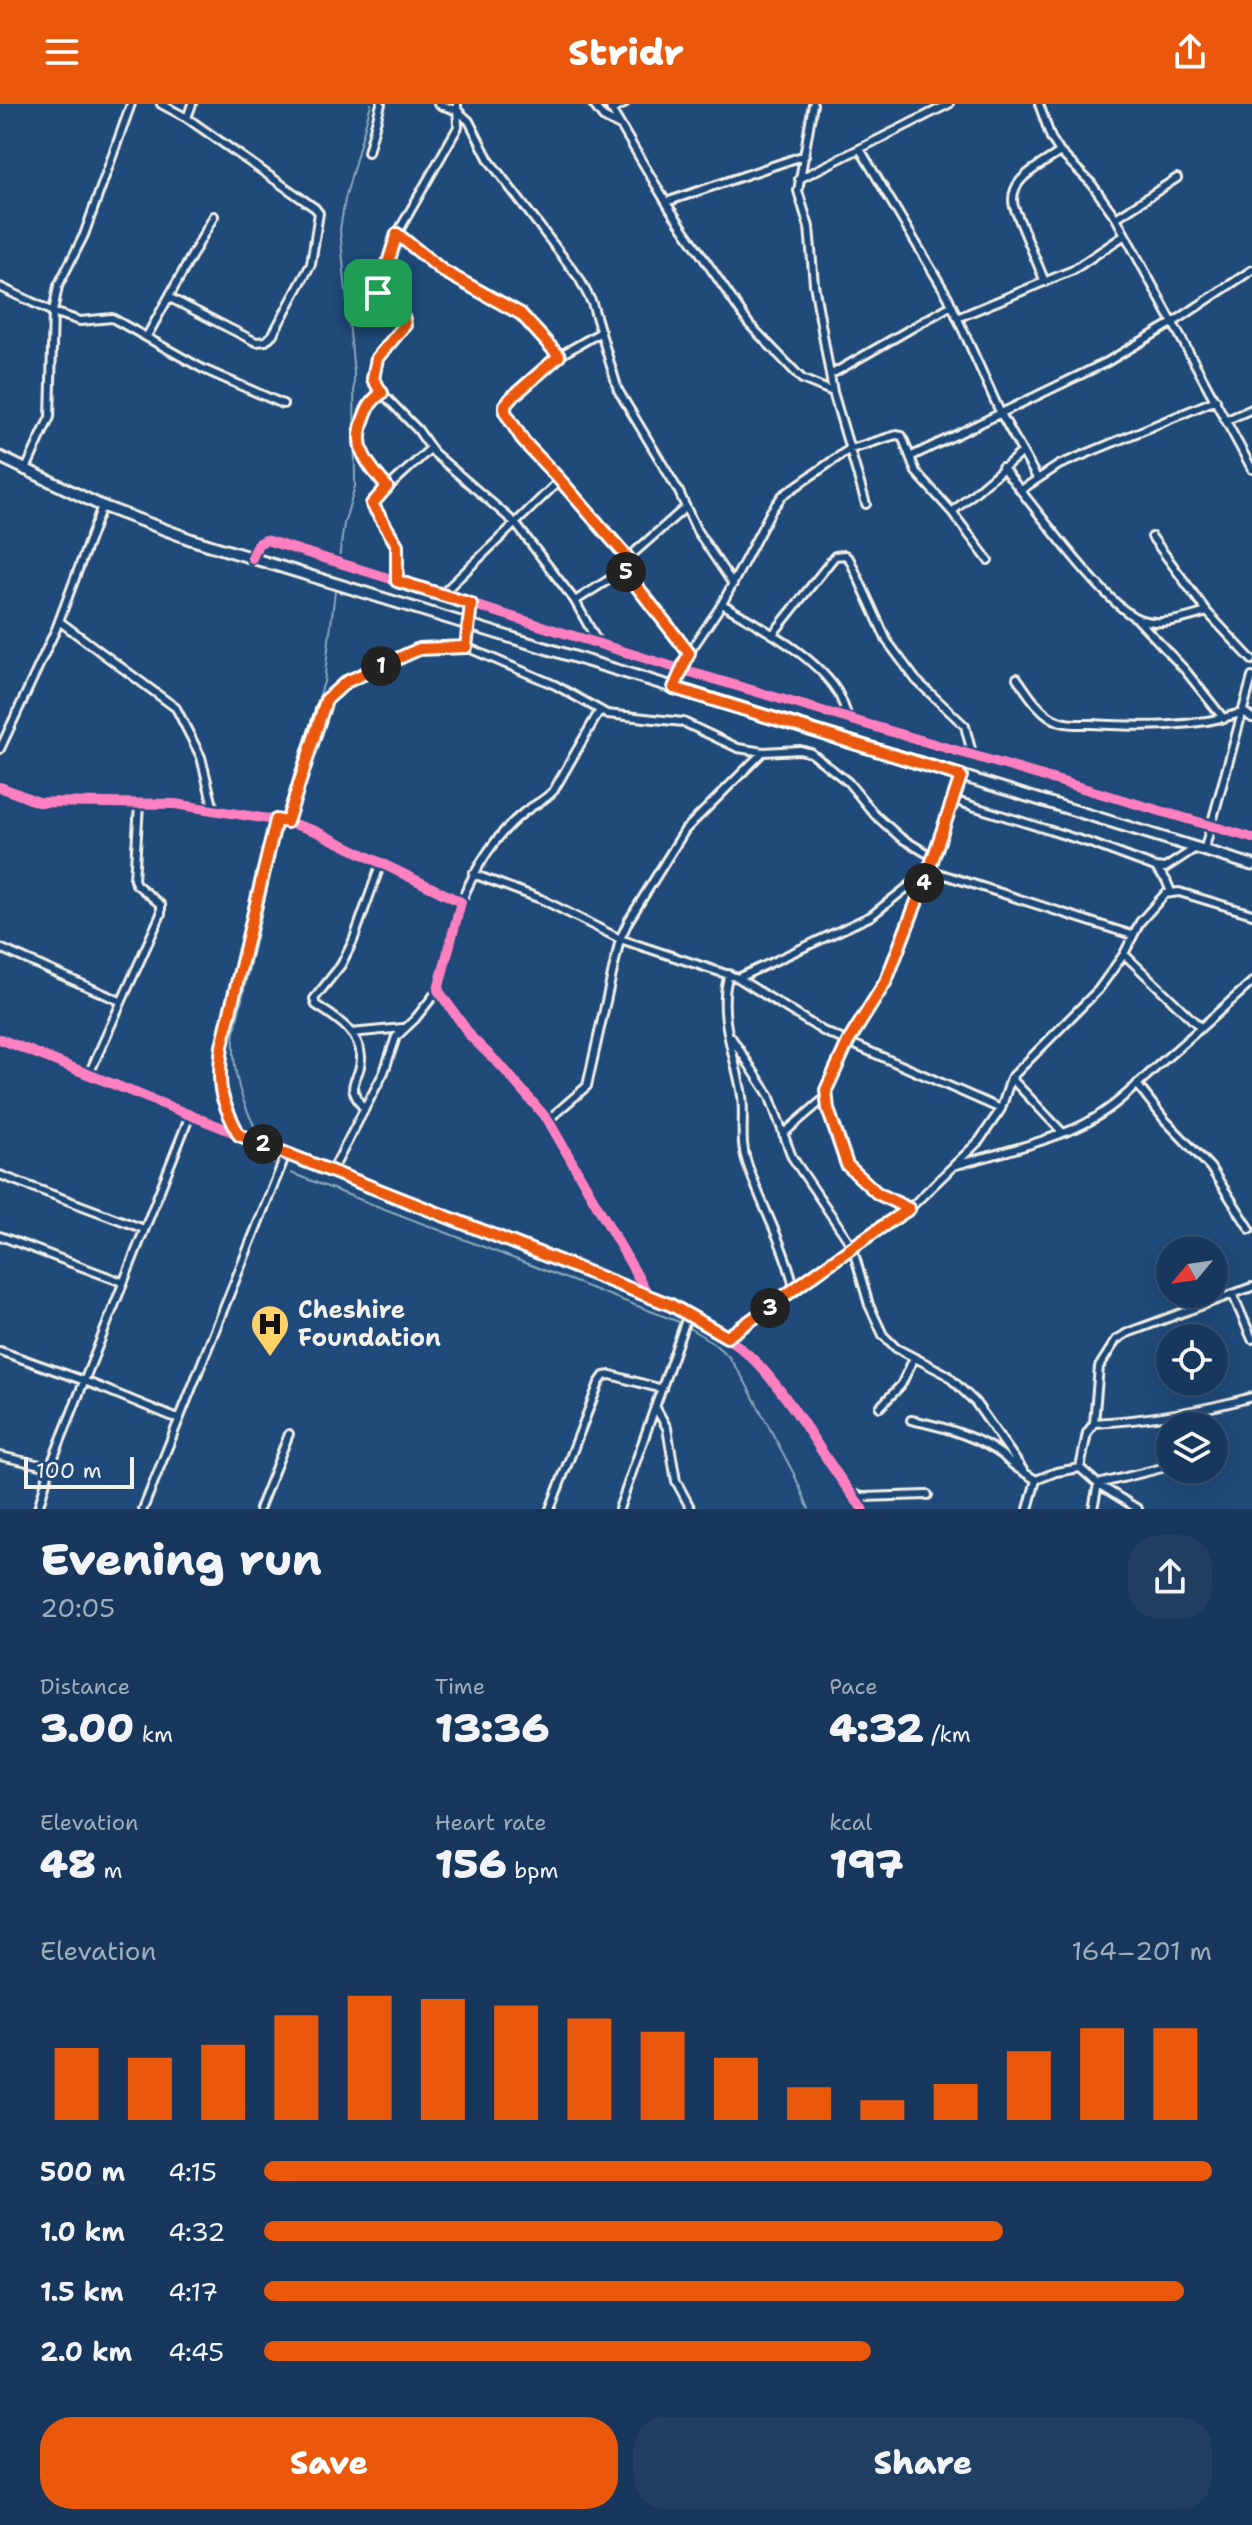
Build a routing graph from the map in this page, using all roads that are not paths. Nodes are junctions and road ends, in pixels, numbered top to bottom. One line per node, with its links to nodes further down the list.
1 (131, 104): 31 (street)
2 (161, 104): 13 (street)
3 (192, 104): 13 (street)
4 (381, 104): 16 (street)
5 (438, 104): 11 (street)
6 (593, 104): 14 (street)
7 (624, 104): 12 (street)
8 (813, 104): 18 (street)
9 (949, 104): 15 (street)
10 (1039, 104): 17 (street)
11 (458, 107): 24 (street); 34 (street)
12 (610, 107): 14 (street)
13 (187, 118): 29 (street)
14 (620, 126): 21 (street)
15 (860, 149): 20 (street); 30 (street)
16 (368, 152)
17 (1060, 152): 23 (street); 27 (street)
18 (805, 155): 20 (street); 21 (street)
19 (1177, 178): 23 (street)
20 (799, 179): 37 (street)
21 (666, 202): 38 (street)
22 (214, 216): 29 (street)
23 (1116, 218): 25 (street)
24 (397, 234): 36 (street); 39 (street)
25 (1125, 235): 27 (street); 33 (street)
26 (1252, 270): 33 (street)
27 (1045, 282): 32 (street)
28 (0, 287): 31 (street)
29 (170, 298): 35 (street)
30 (952, 305): 32 (street); 37 (street)
31 (53, 312): 35 (street); 52 (street)
32 (957, 318): 43 (street)
33 (1174, 322): 40 (street); 43 (street)
34 (601, 332): 36 (street); 59 (street)
35 (147, 336): 41 (street)
36 (559, 356): 54 (street)
37 (830, 375): 38 (street)
38 (833, 392): 46 (street)
39 (382, 393): 45 (street); 55 (street)
40 (1216, 400): 44 (street); 53 (street)
41 (283, 404)
42 (1252, 409): 44 (street)
43 (1000, 412): 47 (street); 48 (street)
44 (1227, 420): 51 (street)
45 (431, 448): 55 (street); 61 (street)
46 (848, 450): 48 (street); 57 (street); 68 (street)
47 (1021, 453): 50 (street); 53 (street)
48 (912, 456): 60 (street)
49 (0, 457): 52 (main road)
50 (1002, 467): 56 (street); 60 (street)
51 (1252, 469)
52 (25, 471): 58 (main road)
53 (1037, 478): 56 (street)
54 (560, 480): 61 (street); 64 (street)
55 (387, 487): 67 (street)
56 (1021, 490): 74 (street)
57 (866, 504)
58 (102, 506): 63 (main road); 75 (street)
59 (686, 507): 64 (street); 68 (street)
60 (952, 512): 65 (street)
61 (515, 523): 69 (street); 70 (street)
62 (1152, 537): 73 (street)
63 (252, 558): 67 (street); 76 (main road)
64 (628, 558): 66 (street)
65 (988, 560)
66 (624, 570): 70 (street); 80 (street)
67 (397, 581): 69 (street)
68 (733, 584): 72 (street)
69 (441, 595): 71 (street)
70 (575, 601): 78 (street)
71 (471, 604): 76 (street); 78 (street)
72 (722, 604): 77 (street); 80 (street)
73 (1207, 612): 74 (street); 81 (street)
74 (1137, 619): 90 (street)
75 (59, 621): 91 (street); 98 (street)
76 (468, 625): 79 (street); 85 (main road)
77 (773, 634): 89 (street); 93 (street)
78 (598, 643): 82 (street)
79 (466, 647): 86 (street); 100 (street)
80 (689, 653): 82 (street)
81 (1252, 660)
82 (683, 670): 85 (street); 89 (street)
83 (1252, 677): 87 (street)
84 (1017, 678): 90 (street)
85 (674, 688): 94 (main road)
86 (600, 710): 92 (street); 109 (street)
87 (1244, 712): 88 (street); 90 (street); 101 (street)
88 (1252, 718)
89 (849, 719): 93 (street)
90 (1224, 719)
91 (0, 749)
92 (763, 752): 104 (street); 114 (street)
93 (973, 757): 101 (street)
94 (961, 776): 96 (street); 103 (main road)
95 (0, 787): 97 (street)
96 (953, 800): 104 (street); 107 (street)
97 (139, 805): 98 (street); 121 (street)
98 (214, 810): 99 (street)
99 (276, 820): 100 (street); 138 (street)
100 (287, 822): 105 (street)
101 (1210, 825): 102 (street); 103 (street)
102 (1252, 838)
103 (1199, 850): 106 (main road); 107 (street)
104 (933, 857): 108 (street)
105 (381, 863): 111 (street); 124 (street)
106 (1252, 865)
107 (1155, 867): 110 (street)
108 (929, 870): 113 (street); 118 (street); 127 (street)
109 (473, 874): 111 (street); 114 (street)
110 (1171, 892): 112 (street); 113 (street)
111 (461, 902): 120 (street)
112 (1252, 914)
113 (1132, 935): 116 (street)
114 (620, 939): 117 (street); 135 (street)
115 (0, 948): 121 (street)
116 (1124, 954): 123 (street); 129 (street)
117 (729, 974): 118 (street); 125 (street)
118 (738, 978): 127 (street)
119 (1252, 982): 123 (street)
120 (438, 990): 122 (street); 135 (street)
121 (120, 1001): 128 (street)
122 (403, 1028): 124 (street); 132 (street)
123 (1201, 1028): 130 (street)
124 (351, 1033): 132 (street)
125 (731, 1037): 137 (street); 150 (street)
126 (0, 1039): 128 (street)
127 (848, 1042): 131 (street); 133 (street)
128 (89, 1074): 134 (street)
129 (1011, 1078): 133 (street); 136 (street)
130 (1137, 1084): 136 (street); 145 (street)
131 (826, 1097): 137 (street); 143 (street)
132 (364, 1109): 141 (street)
133 (1001, 1109): 140 (street)
134 (190, 1115): 138 (street); 144 (street)
135 (548, 1120): 152 (street)
136 (1063, 1133): 140 (street)
137 (783, 1134): 147 (street)
138 (239, 1135): 139 (street)
139 (286, 1154): 141 (street); 163 (street)
140 (954, 1165): 143 (street)
141 (332, 1171): 152 (street)
142 (0, 1175): 144 (street)
143 (909, 1209): 147 (street)
144 (144, 1229): 148 (street)
145 (1251, 1231)
146 (0, 1236): 148 (street)
147 (852, 1246): 150 (street); 157 (street)
148 (122, 1282): 158 (street)
149 (1252, 1287): 151 (street)
150 (795, 1291): 154 (street)
151 (1233, 1295): 155 (street); 165 (street)
152 (649, 1296): 153 (street)
153 (688, 1314): 154 (street); 159 (street)
154 (727, 1337): 174 (street)
155 (1252, 1339)
156 (0, 1351): 158 (street)
157 (914, 1358): 161 (street); 171 (street)
158 (85, 1381): 163 (street); 168 (street)
159 (662, 1389): 162 (street); 179 (street)
160 (1252, 1397): 165 (street)
161 (880, 1407)
162 (656, 1408): 180 (street); 181 (street)
163 (178, 1419): 177 (street)
164 (911, 1420): 171 (street)
165 (1094, 1423): 169 (street)
166 (289, 1434): 178 (street)
167 (0, 1456): 168 (street)
168 (50, 1467): 176 (street)
169 (1080, 1468): 172 (street); 173 (street)
170 (1156, 1470): 173 (street)
171 (1025, 1473): 172 (street)
172 (1036, 1480): 183 (street)
173 (1098, 1484): 184 (street); 185 (street)
174 (849, 1492): 175 (street); 182 (street)
175 (928, 1495)
176 (38, 1509)
177 (143, 1509)
178 (259, 1509)
179 (550, 1509)
180 (619, 1509)
181 (691, 1509)
182 (863, 1509)
183 (1028, 1509)
184 (1093, 1509)
185 (1138, 1509)

